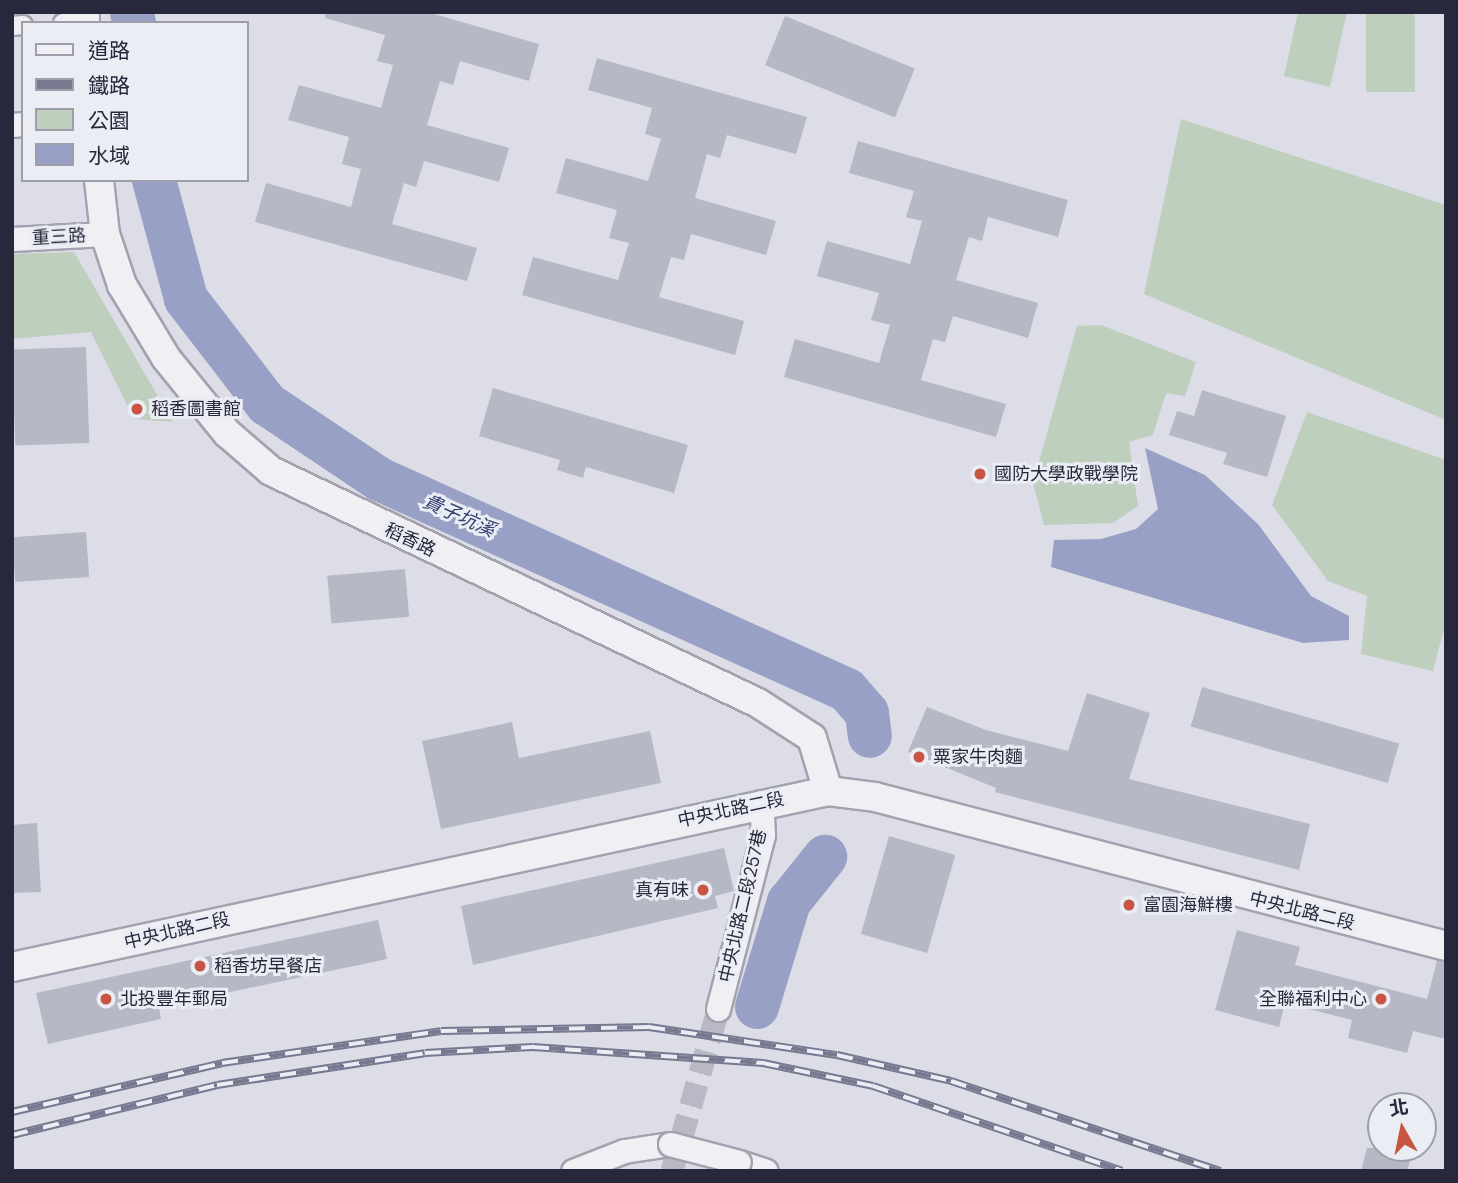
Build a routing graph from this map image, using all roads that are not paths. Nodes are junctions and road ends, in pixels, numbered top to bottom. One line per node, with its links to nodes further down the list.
1 (99, 182): 2 (street, 稻香路)
2 (105, 234): 3 (street, 重三路); 4 (street, 稻香路)
3 (12, 239)
4 (828, 790): 5 (street, 中央北路二段); 6 (street, 中央北路二段)
5 (761, 802): 7 (street, 中央北路二段); 8 (street, 中央北路二段257巷)
6 (1446, 946)
7 (12, 967)
8 (718, 1009)
9 (753, 1168): 10 (street, bridge)
10 (573, 1171)

